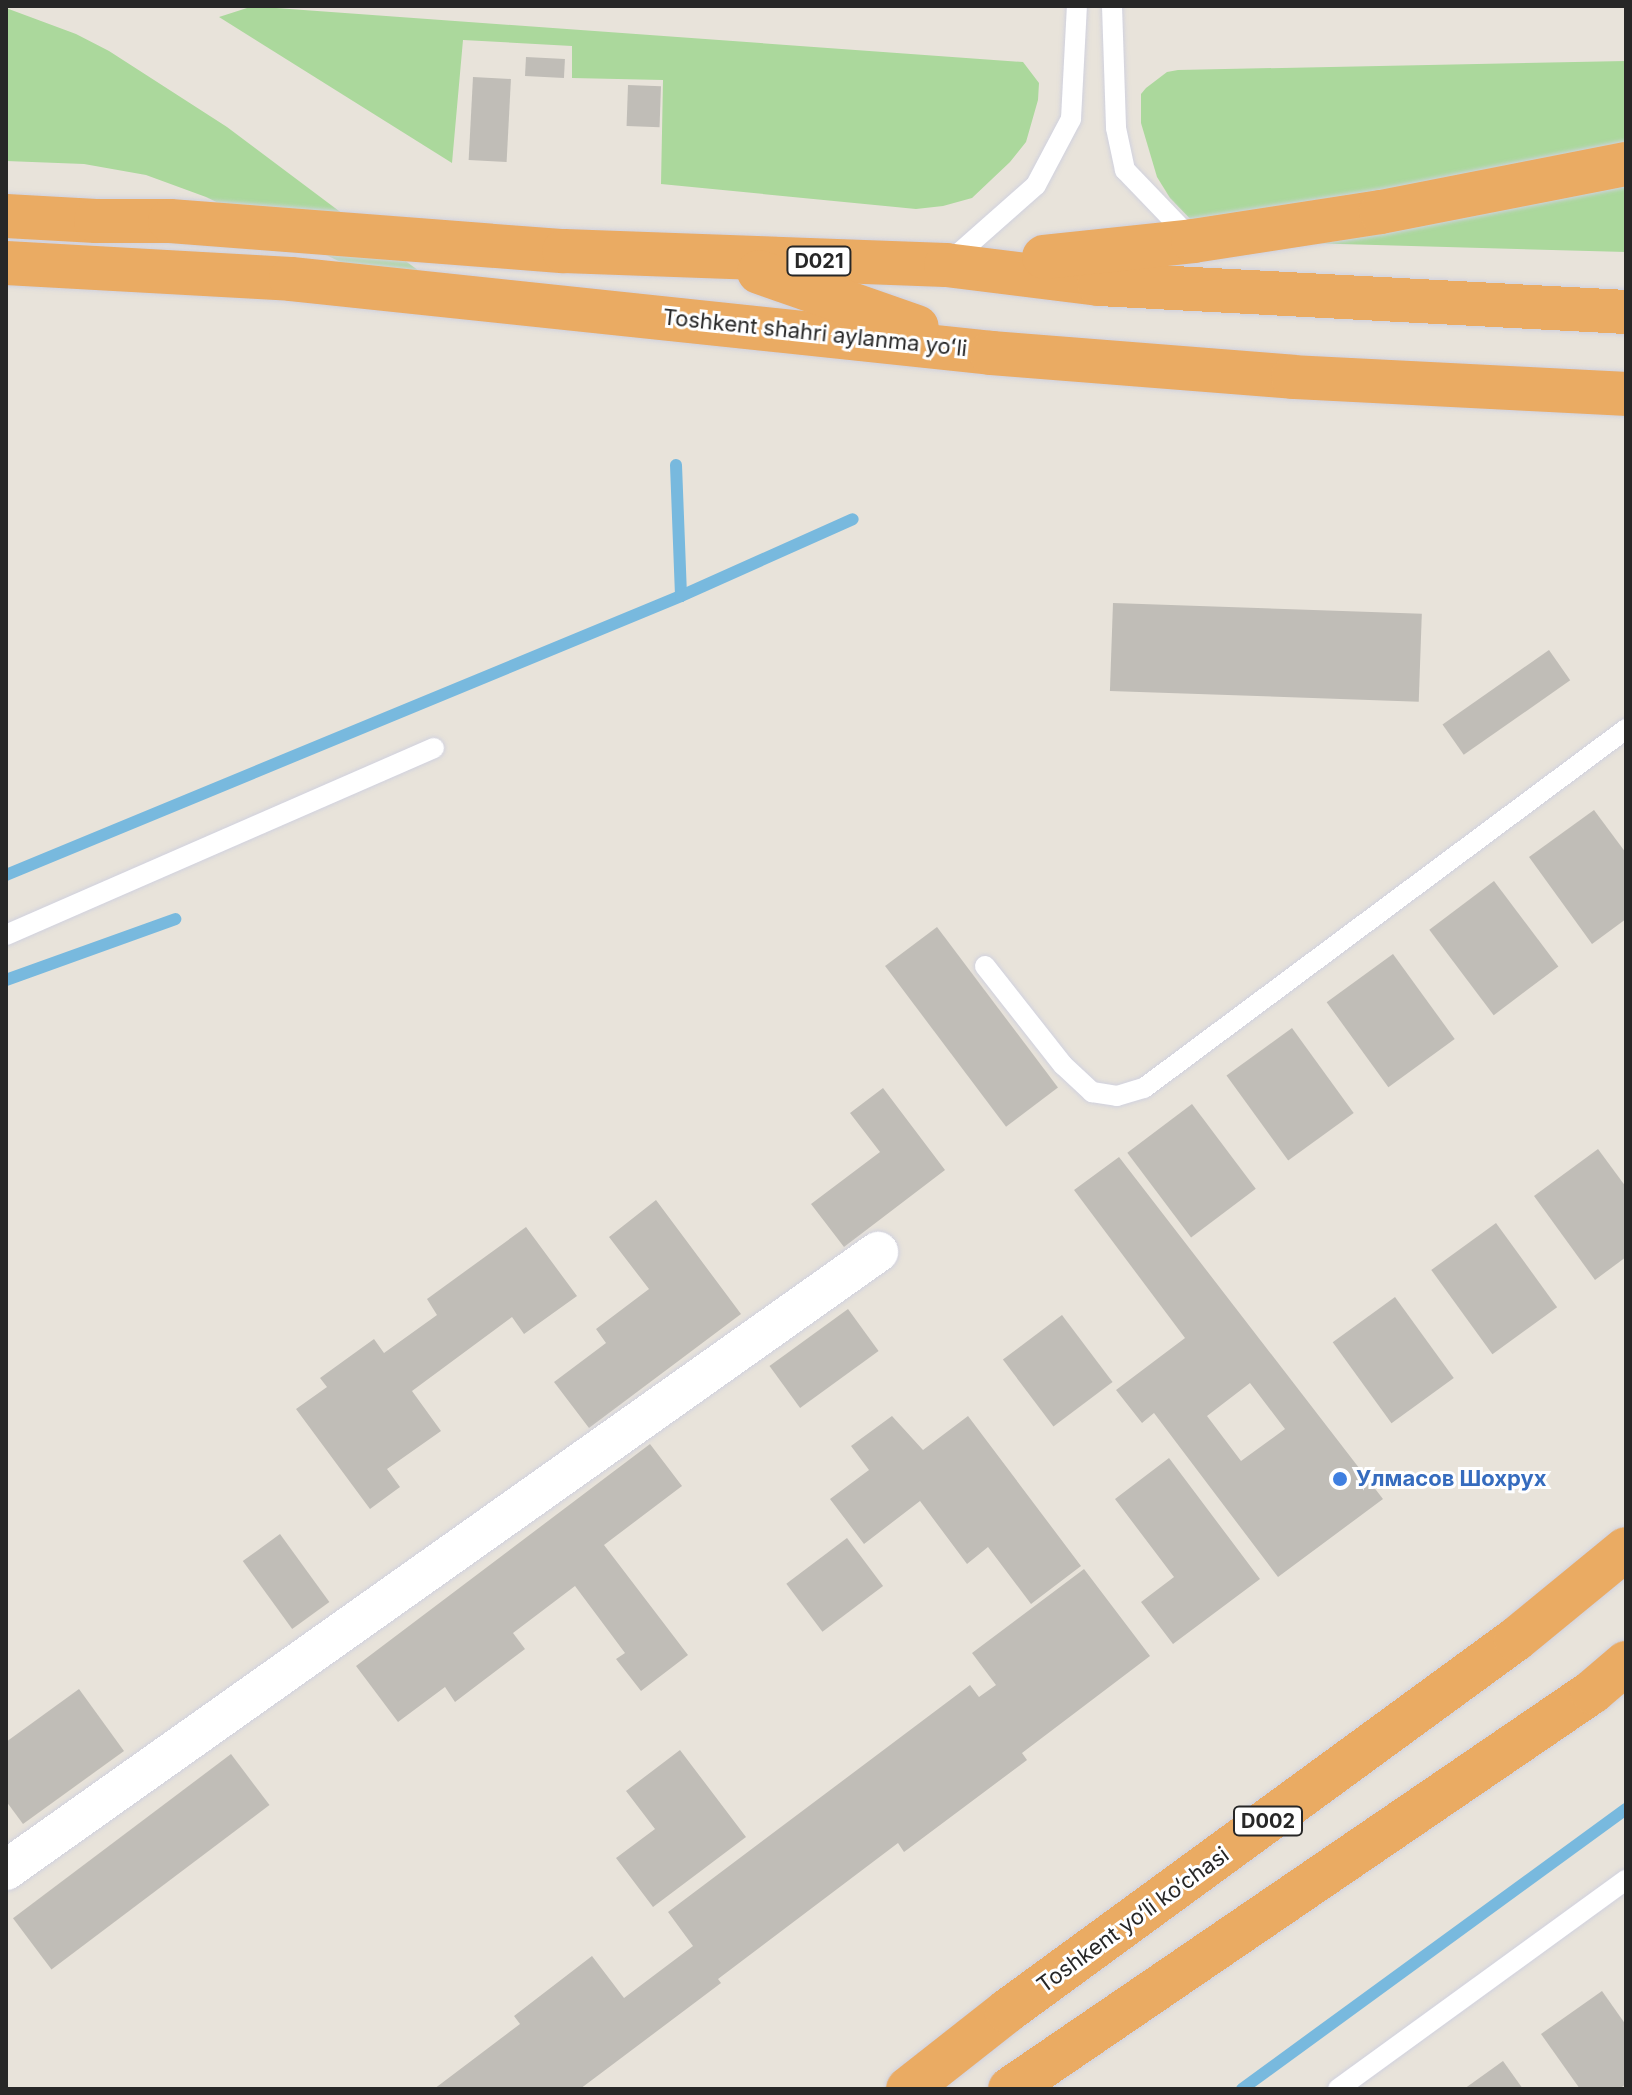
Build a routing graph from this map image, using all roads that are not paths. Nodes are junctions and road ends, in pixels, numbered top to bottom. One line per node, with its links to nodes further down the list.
1 (1077, 6): 8 (lane)
2 (1112, 6): 5 (lane)
3 (1626, 164): 5 (highway)
4 (6, 216): 6 (highway, D021)
5 (1193, 241): 8 (highway)
6 (719, 258): 8 (highway, D021); 10 (highway)
7 (6, 263): 10 (highway, Toshkent shahri aylanma yoʻli)
8 (946, 265): 9 (highway, D021)
9 (1626, 312)
10 (991, 353): 11 (highway, Toshkent shahri aylanma yoʻli)
11 (1626, 394)
12 (1626, 729): 15 (lane)
13 (434, 748): 14 (lane)
14 (6, 935)
15 (985, 966)
16 (878, 1252): 20 (street)
17 (1626, 1549): 22 (highway, Toshkent yo‘li ko‘chasi / D002)
18 (1626, 1663): 19 (highway)
19 (1609, 1684): 23 (highway)
20 (6, 1870)
21 (1626, 1880): 24 (lane)
22 (908, 2089)
23 (1010, 2089)
24 (1338, 2089)

